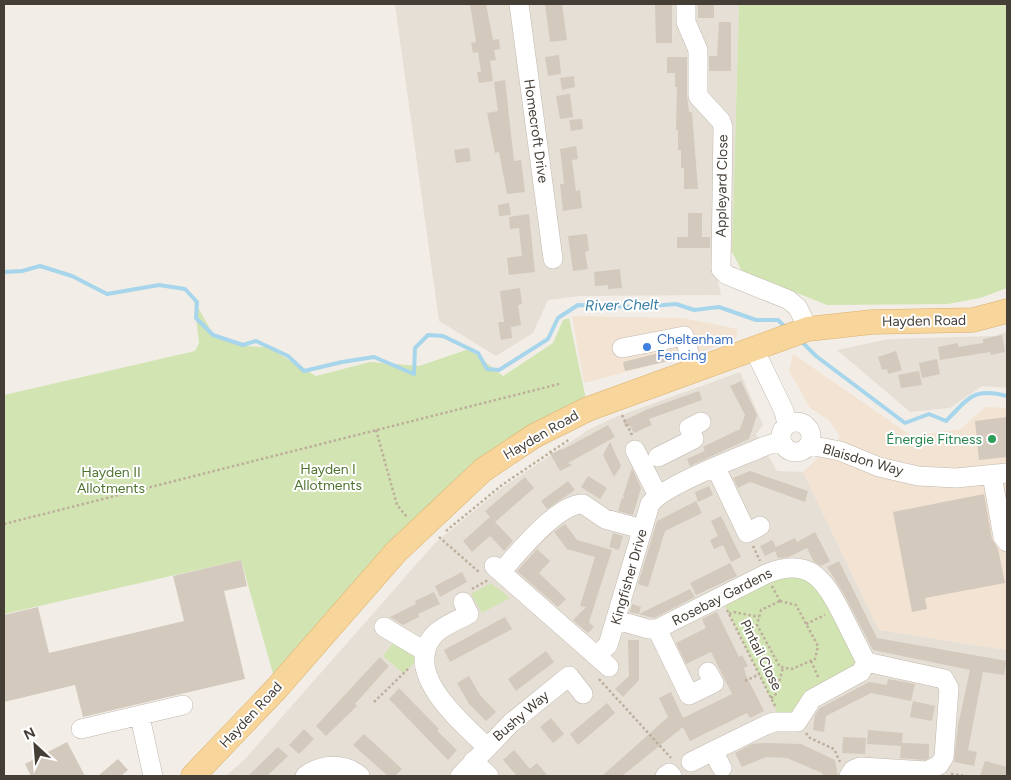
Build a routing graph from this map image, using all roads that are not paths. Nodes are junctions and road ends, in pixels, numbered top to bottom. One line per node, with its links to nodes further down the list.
1 (519, 4): 3 (street, Homecroft Drive)
2 (686, 4): 5 (street, Appleyard Close)
3 (553, 259)
4 (1007, 311): 5 (main road, Hayden Road)
5 (798, 332): 6 (main road, Hayden Road)
6 (753, 347): 8 (main road, Hayden Road); 10 (street)
7 (622, 348): 8 (street)
8 (694, 369): 35 (main road, Hayden Road)
9 (701, 422): 13 (street)
10 (784, 433): 11 (street); 12 (street, Blaisdon Way)
11 (716, 468): 13 (street); 15 (street)
12 (1000, 474): 16 (street)
13 (658, 496): 14 (street, Kingfisher Drive)
14 (642, 529): 18 (street, Kingfisher Drive); 18 (street, Kingfisher Drive)
15 (754, 530)
16 (1007, 542)
17 (463, 602): 21 (street)
18 (617, 620): 20 (street, Rosebay Gardens)
19 (384, 627): 21 (street)
20 (657, 629): 22 (street, Rosebay Gardens); 23 (street)
21 (426, 652): 28 (street)
22 (866, 662): 29 (street); 33 (street)
23 (708, 672)
24 (583, 694): 28 (street, Bushy Way)
25 (183, 705): 26 (street)
26 (140, 717): 27 (street); 34 (street)
27 (81, 729)
28 (487, 747): 30 (street, Bushy Way)
29 (713, 751): 31 (street); 32 (street)
30 (474, 761): 38 (street, Bushy Way); 39 (street)
31 (722, 768)
32 (676, 770)
33 (851, 773)
34 (153, 776)
35 (193, 776)
36 (305, 776): 37 (street)
37 (360, 776)
38 (460, 776)
39 (489, 776)

